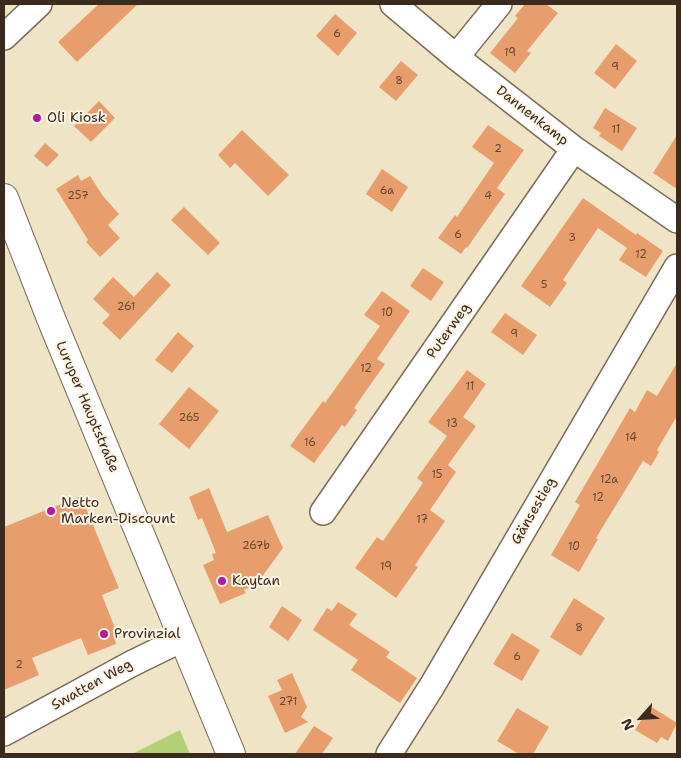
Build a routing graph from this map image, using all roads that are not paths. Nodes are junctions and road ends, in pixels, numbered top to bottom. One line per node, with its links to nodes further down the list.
1 (39, 4): 4 (street)
2 (393, 4): 5 (street, Dannenkamp)
3 (499, 4): 5 (street)
4 (4, 37)
5 (456, 57): 6 (street, Dannenkamp)
6 (574, 150): 8 (street, Dannenkamp); 10 (street, Puterweg)
7 (4, 198): 11 (main road, Luruper Hauptstraße)
8 (677, 220)
9 (677, 267): 14 (street, Gänsestieg)
10 (323, 512)
11 (182, 639): 12 (street, Swatten Weg); 13 (main road, Luruper Hauptstraße)
12 (4, 734)
13 (231, 754)
14 (389, 754)

